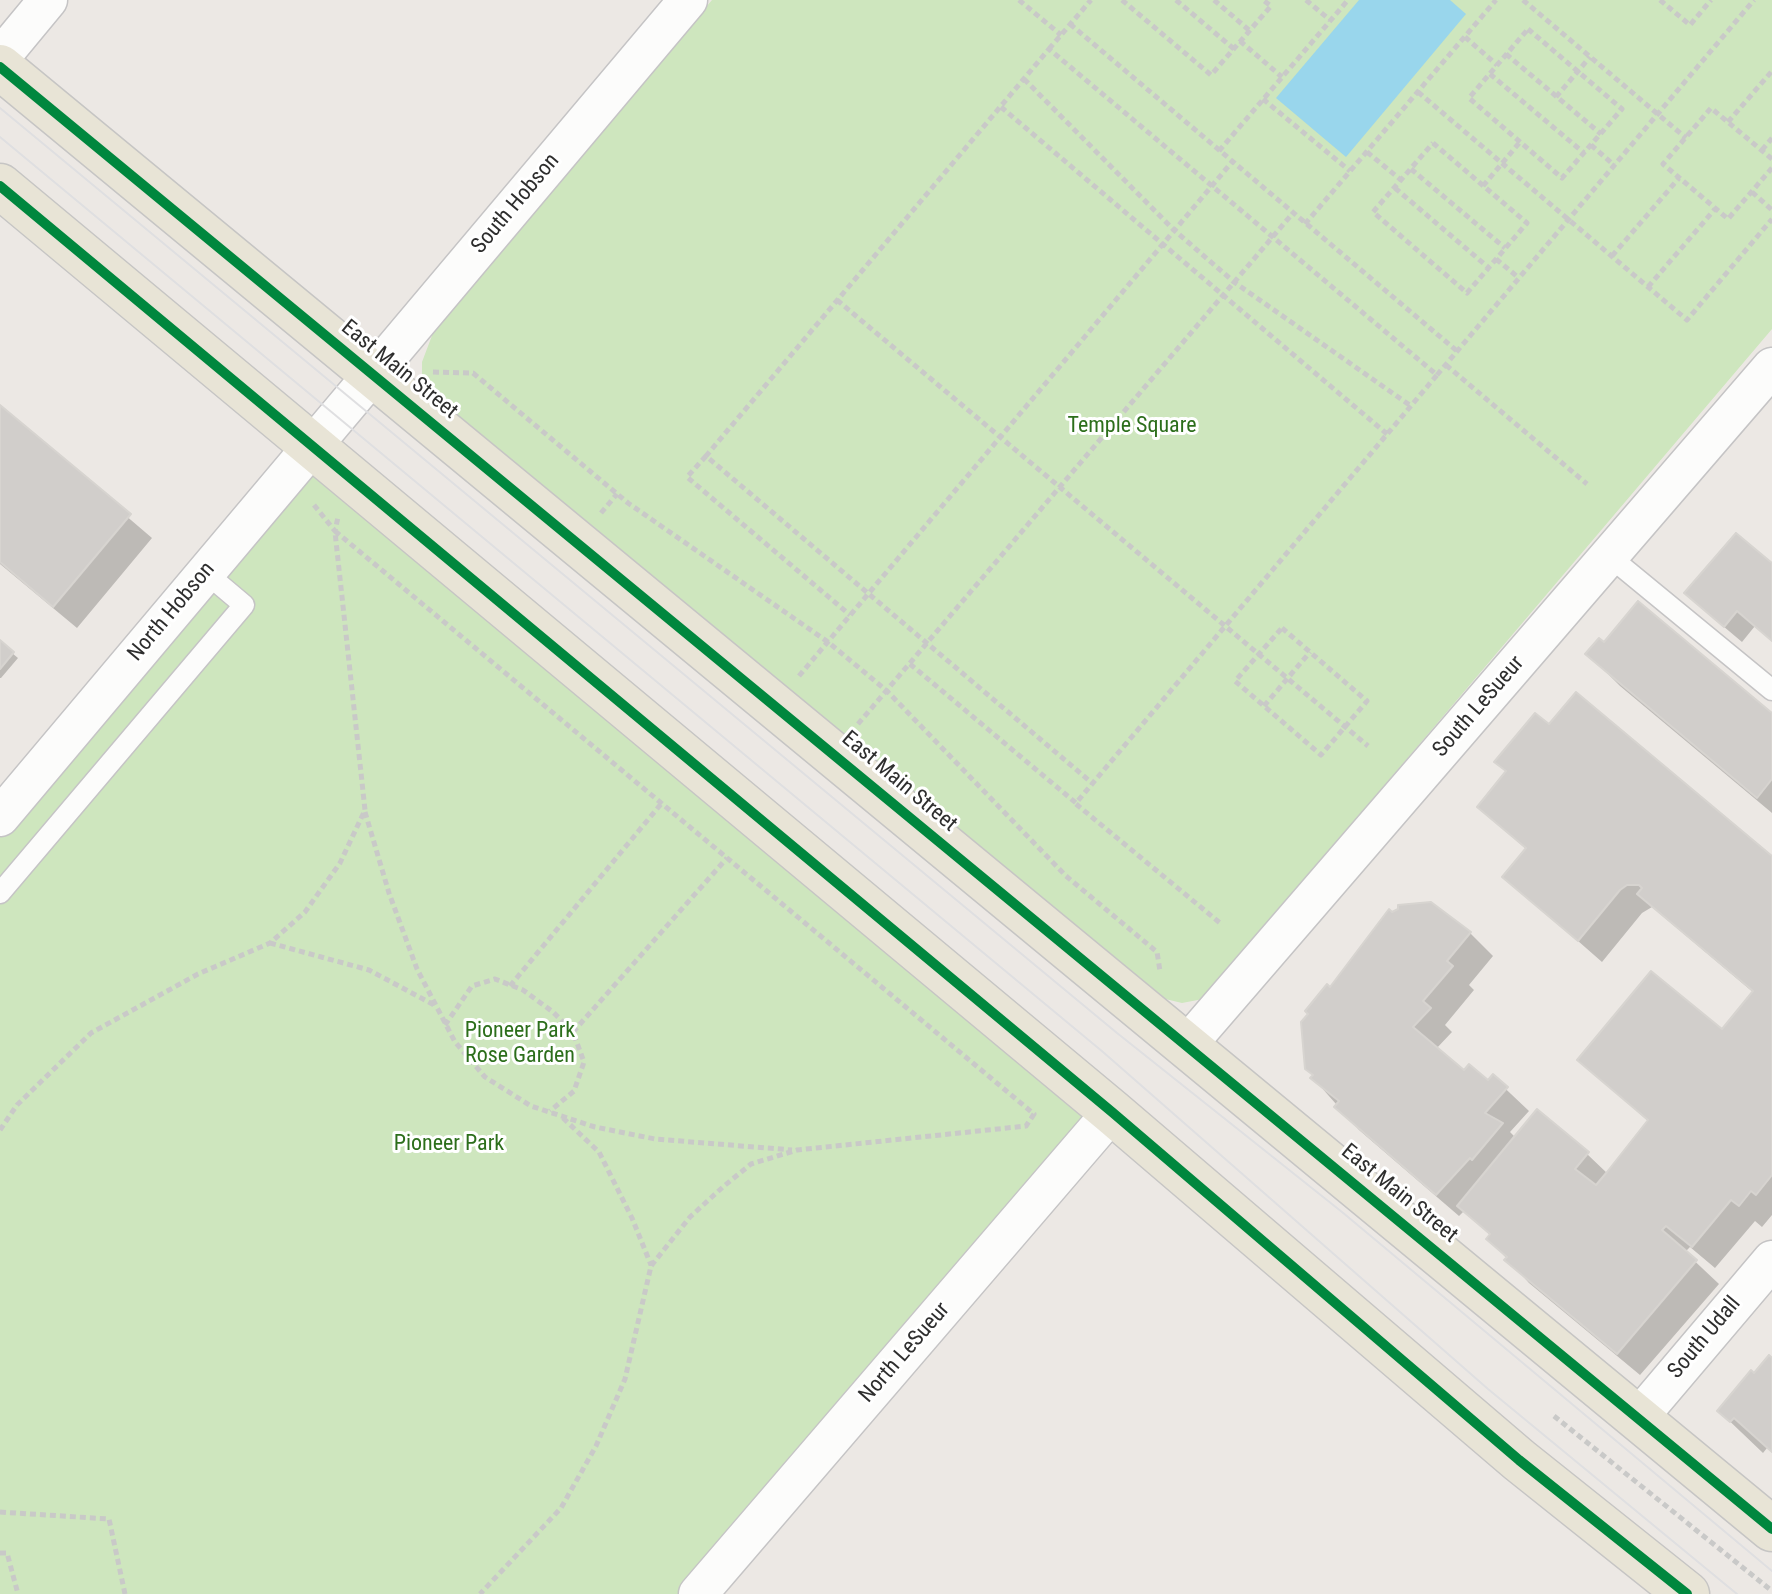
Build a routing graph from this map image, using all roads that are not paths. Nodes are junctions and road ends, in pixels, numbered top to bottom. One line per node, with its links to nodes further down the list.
1 (48, 0): 3 (street)
2 (688, 0): 7 (street, South Hobson)
3 (0, 58)
4 (0, 67): 7 (main road, East Main Street)
5 (0, 186): 9 (main road)
6 (1772, 367): 10 (street, South LeSueur)
7 (373, 374): 8 (street, South Hobson); 15 (main road, East Main Street)
8 (345, 407): 9 (street, North Hobson)
9 (313, 445): 11 (street, North Hobson); 16 (main road)
10 (1609, 556): 12 (lane); 15 (street, South LeSueur)
11 (206, 573): 13 (street, North Hobson); 14 (lane)
12 (1772, 690)
13 (0, 817)
14 (0, 893)
15 (1186, 1046): 18 (main road, East Main Street)
16 (1112, 1112): 20 (street, North LeSueur); 21 (main road)
17 (1772, 1260): 18 (street, South Udall)
18 (1639, 1417): 19 (main road, East Main Street)
19 (1772, 1529)
20 (698, 1594)
21 (1687, 1594)

